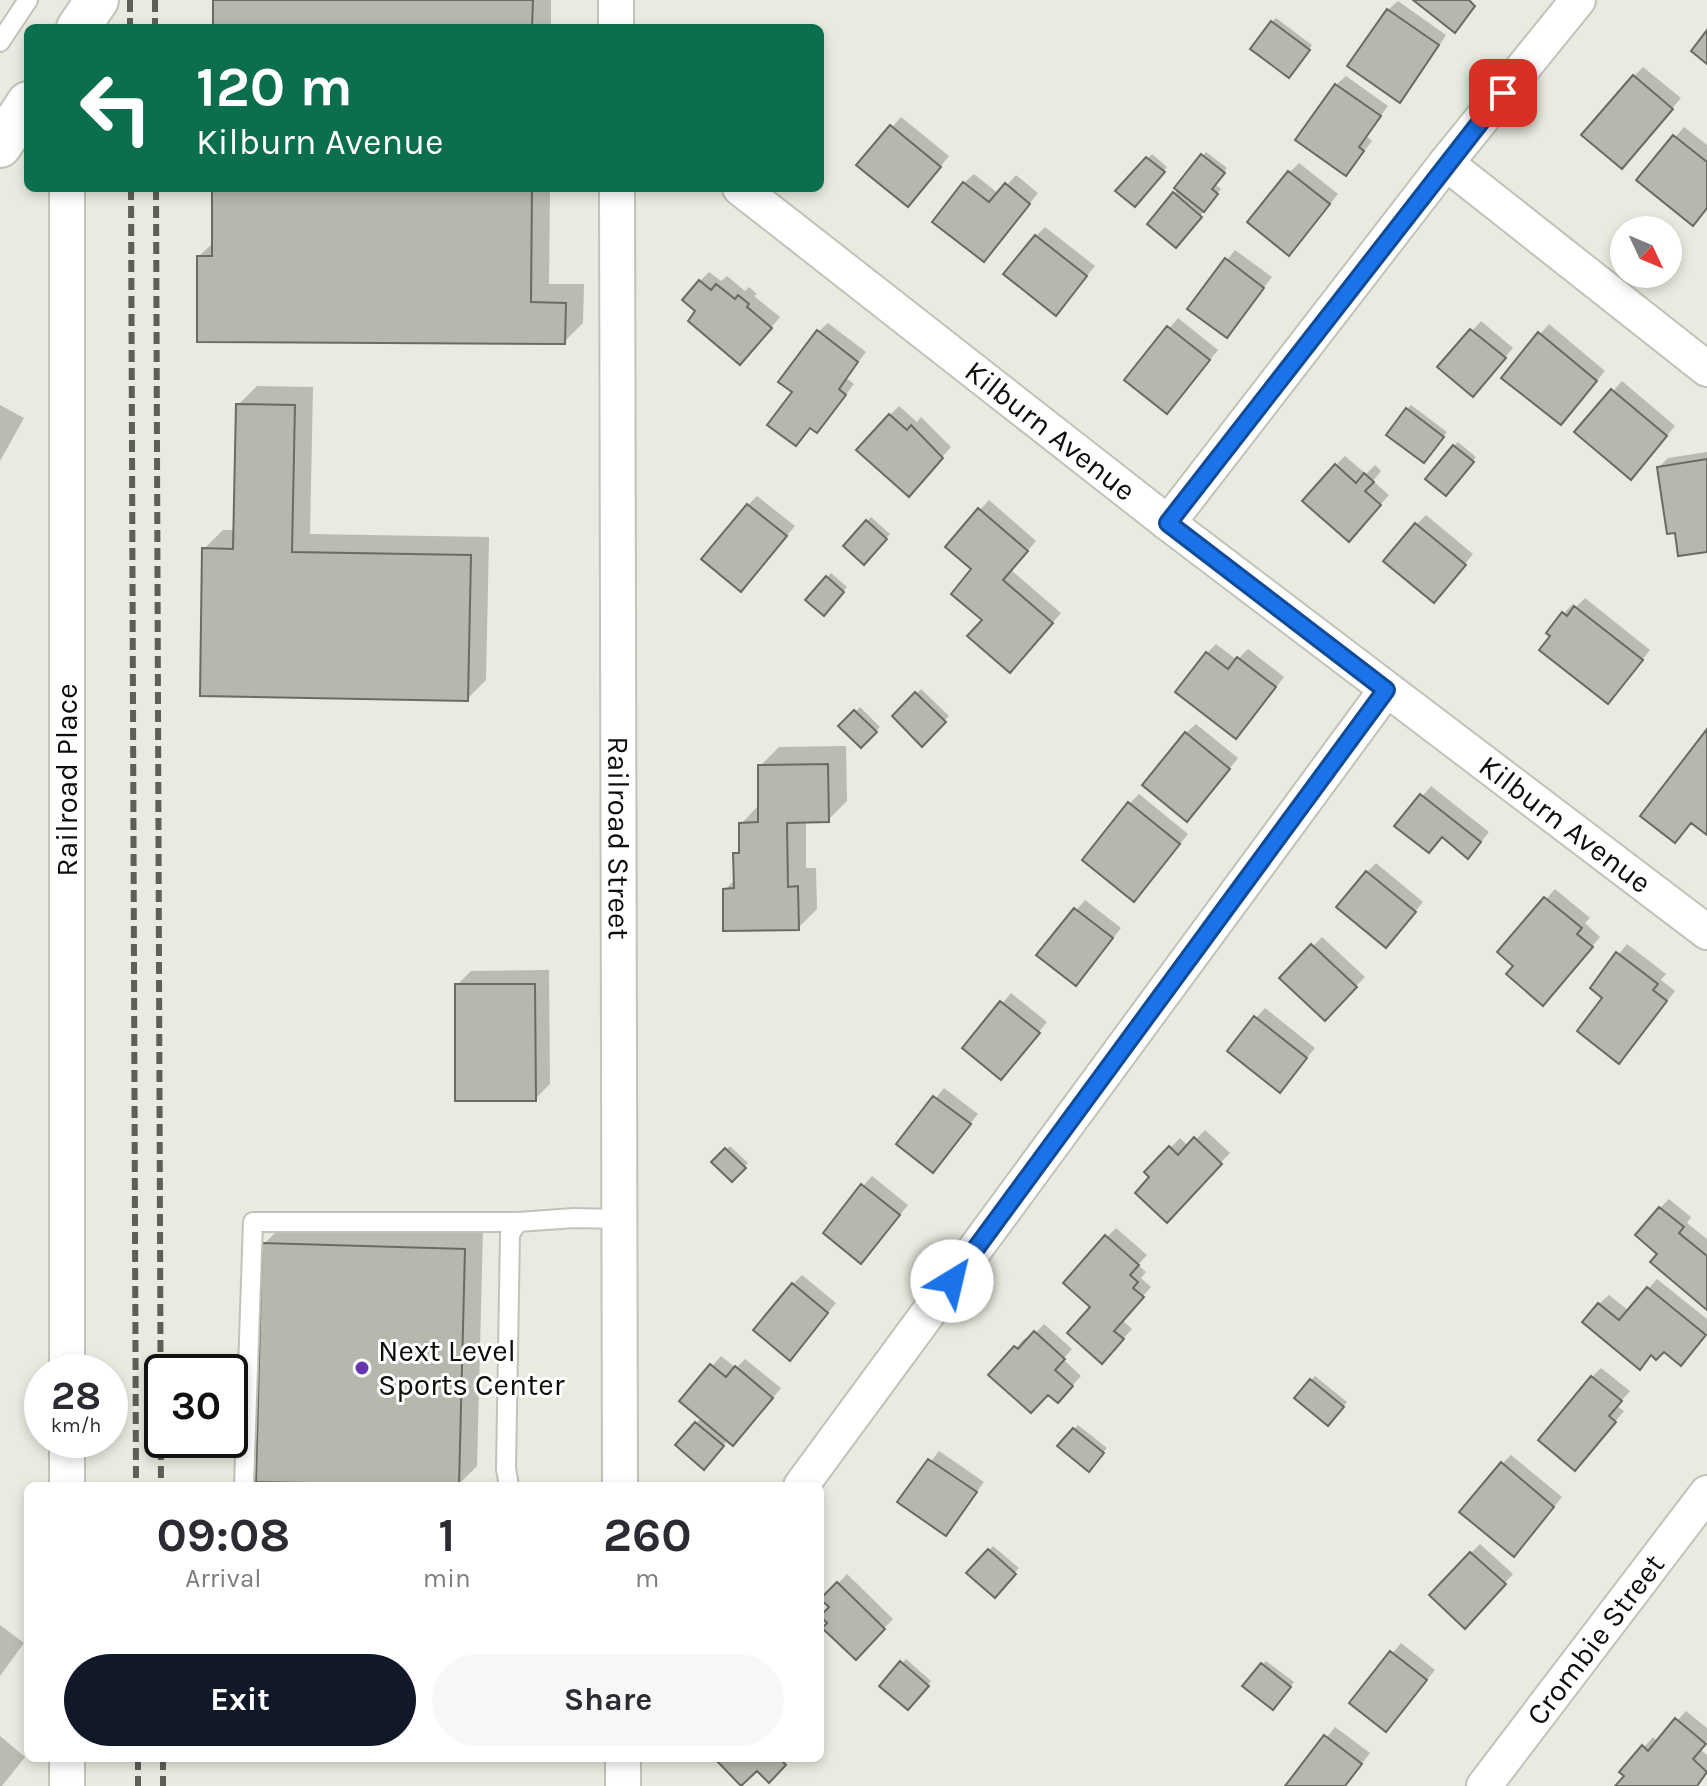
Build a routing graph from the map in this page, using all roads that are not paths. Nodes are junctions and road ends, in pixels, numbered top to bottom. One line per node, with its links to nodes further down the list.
1 (28, 0): 7 (lane)
2 (97, 0): 5 (street)
3 (616, 0): 6 (street)
4 (1578, 0): 8 (street)
5 (81, 24)
6 (616, 24)
7 (0, 42)
8 (1446, 163): 12 (street); 13 (street)
9 (67, 192): 18 (street, Railroad Place)
10 (617, 192): 16 (street, Railroad Street)
11 (745, 192): 13 (street, Kilburn Avenue)
12 (1707, 369)
13 (1168, 523): 14 (street, Kilburn Avenue)
14 (1386, 690): 15 (street, Kilburn Avenue); 24 (street)
15 (1707, 932)
16 (620, 1219): 17 (lane); 23 (street, Railroad Street)
17 (526, 1221): 21 (lane); 22 (lane)
18 (67, 1354)
19 (67, 1458): 20 (street)
20 (67, 1482)
21 (244, 1482)
22 (508, 1482)
23 (620, 1482)
24 (804, 1482)
25 (1707, 1493): 30 (street, Crombie Street)
26 (67, 1762): 28 (street)
27 (623, 1762): 29 (street)
28 (67, 1786)
29 (623, 1786)
30 (1484, 1786)

